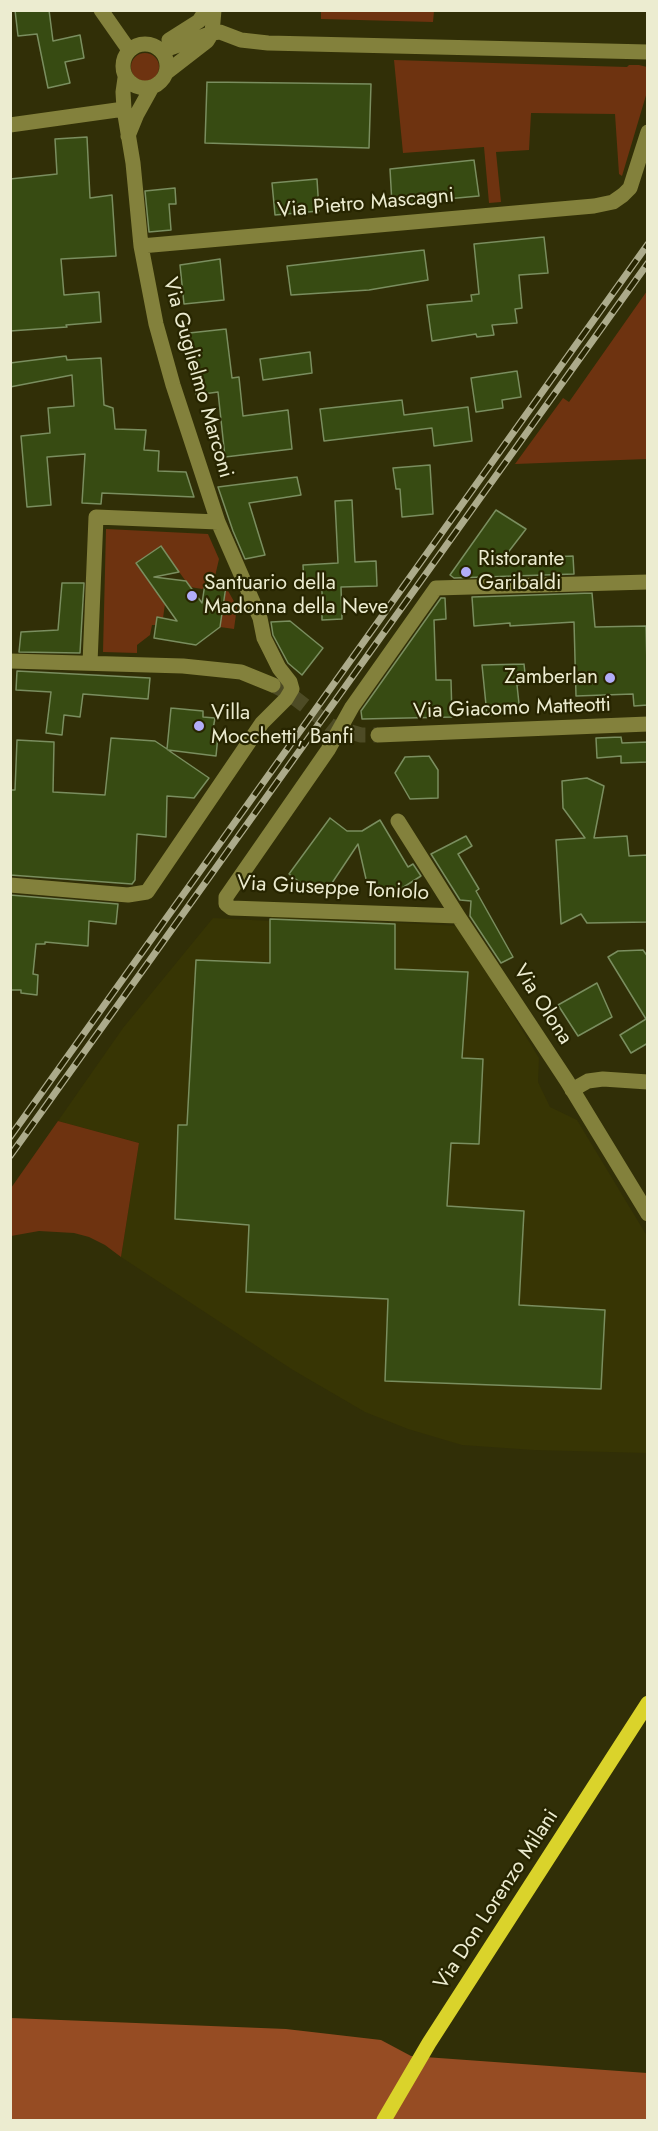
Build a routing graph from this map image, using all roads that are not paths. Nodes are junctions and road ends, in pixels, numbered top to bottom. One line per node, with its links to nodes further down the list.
1 (101, 10): 6 (street)
2 (206, 10): 5 (street)
3 (214, 10): 4 (street)
4 (212, 33): 5 (street); 7 (street); 8 (street)
5 (159, 49): 6 (street); 8 (street)
6 (129, 50): 9 (street)
7 (648, 52)
8 (167, 72): 10 (street)
9 (125, 78): 10 (street); 11 (street, Via Guglielmo Marconi)
10 (152, 87): 14 (street)
11 (119, 110): 12 (street); 14 (street, Via Guglielmo Marconi)
12 (10, 125)
13 (648, 132): 15 (street, Via Pietro Mascagni)
14 (128, 136): 15 (street, Via Guglielmo Marconi)
15 (141, 246): 16 (street, Via Guglielmo Marconi)
16 (218, 522): 19 (street); 24 (street, Via Guglielmo Marconi)
17 (648, 582): 25 (street, Via Giuseppe Toniolo)
18 (10, 661): 19 (street)
19 (90, 663): 20 (street)
20 (273, 685)
21 (648, 724): 22 (street, Via Giacomo Matteotti)
22 (378, 735)
23 (398, 821): 25 (street, Via Olona)
24 (10, 885)
25 (458, 916): 27 (street, Via Olona)
26 (648, 1082): 27 (street)
27 (572, 1090): 28 (street, Via Olona)
28 (648, 1214)
29 (648, 1703): 30 (main road, Via Don Lorenzo Milani)
30 (384, 2121)

